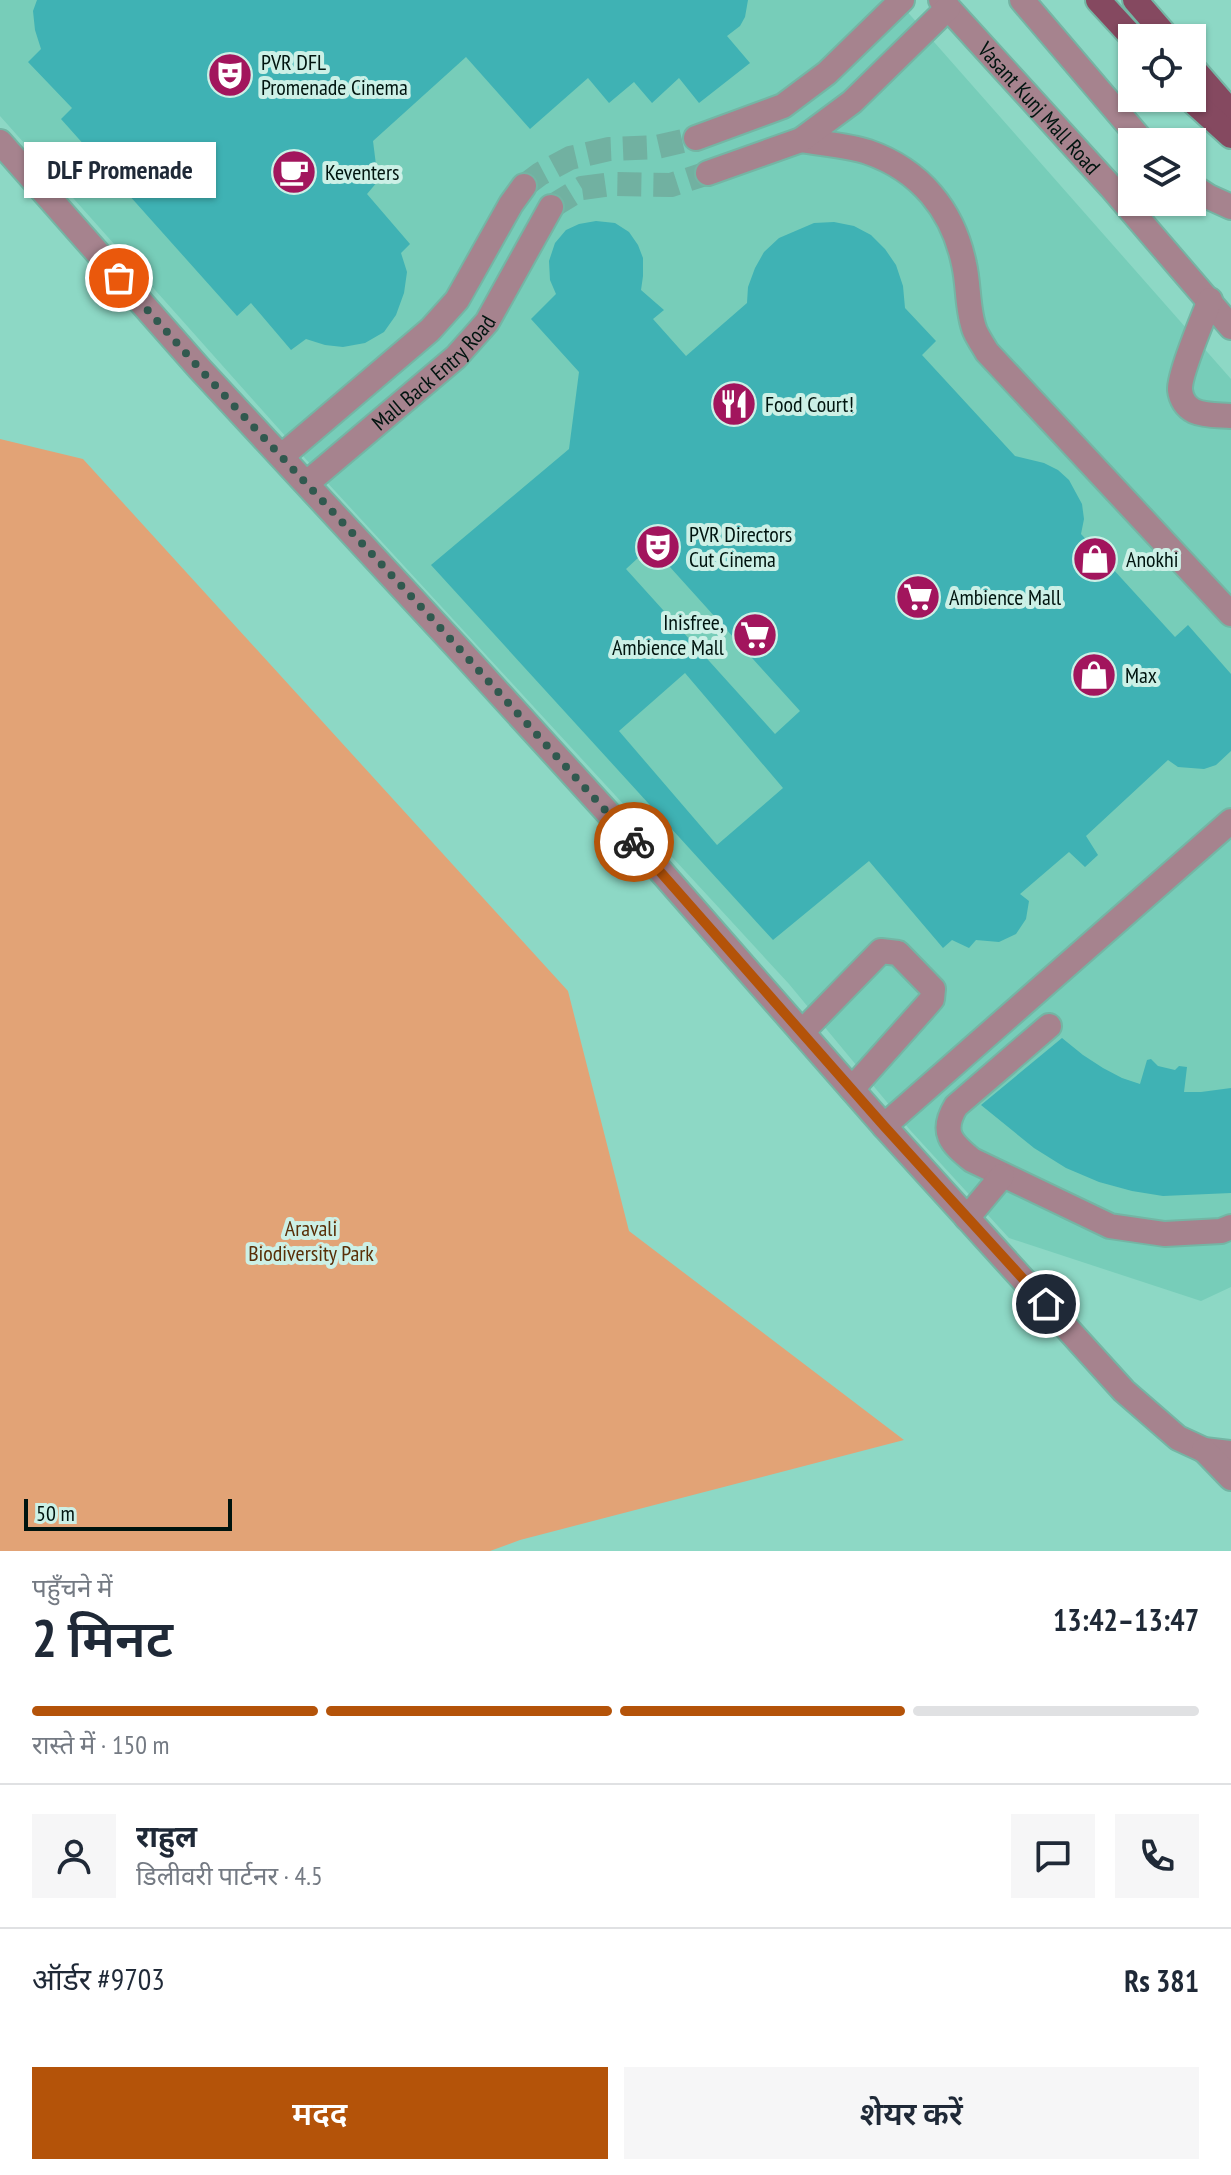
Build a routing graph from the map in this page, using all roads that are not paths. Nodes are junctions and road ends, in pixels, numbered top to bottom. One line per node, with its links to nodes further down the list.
1 (902, 0): 13 (lane)
2 (1022, 0): 11 (lane)
3 (1098, 0): 6 (main road)
4 (1135, 0): 7 (main road)
5 (945, 4): 14 (lane); 21 (lane, Vasant Kunj Mall Road)
6 (1120, 24)
7 (1156, 24)
8 (1206, 83): 10 (main road)
9 (1204, 112): 12 (main road)
10 (1231, 112)
11 (1131, 128)
12 (1231, 136)
13 (696, 138)
14 (801, 140): 16 (lane); 26 (lane)
15 (0, 142): 24 (lane)
16 (708, 173)
17 (524, 186): 24 (lane, Mall Back Entry Road)
18 (1206, 195): 20 (lane)
19 (551, 207): 25 (lane, Mall Back Entry Road)
20 (1231, 207)
21 (1210, 300): 22 (lane, Vasant Kunj Mall Road); 23 (lane)
22 (1231, 327)
23 (1231, 416)
24 (282, 456): 25 (lane)
25 (307, 483): 29 (lane)
26 (1231, 614)
27 (1231, 821): 31 (lane)
28 (1049, 1026): 32 (lane)
29 (802, 1032): 30 (lane); 30 (lane)
30 (852, 1089): 31 (lane)
31 (884, 1126): 33 (lane)
32 (1002, 1176): 33 (lane); 34 (lane)
33 (967, 1218): 35 (lane)
34 (1231, 1227)
35 (1204, 1450): 36 (lane); 37 (lane)
36 (1231, 1453)
37 (1231, 1478)

